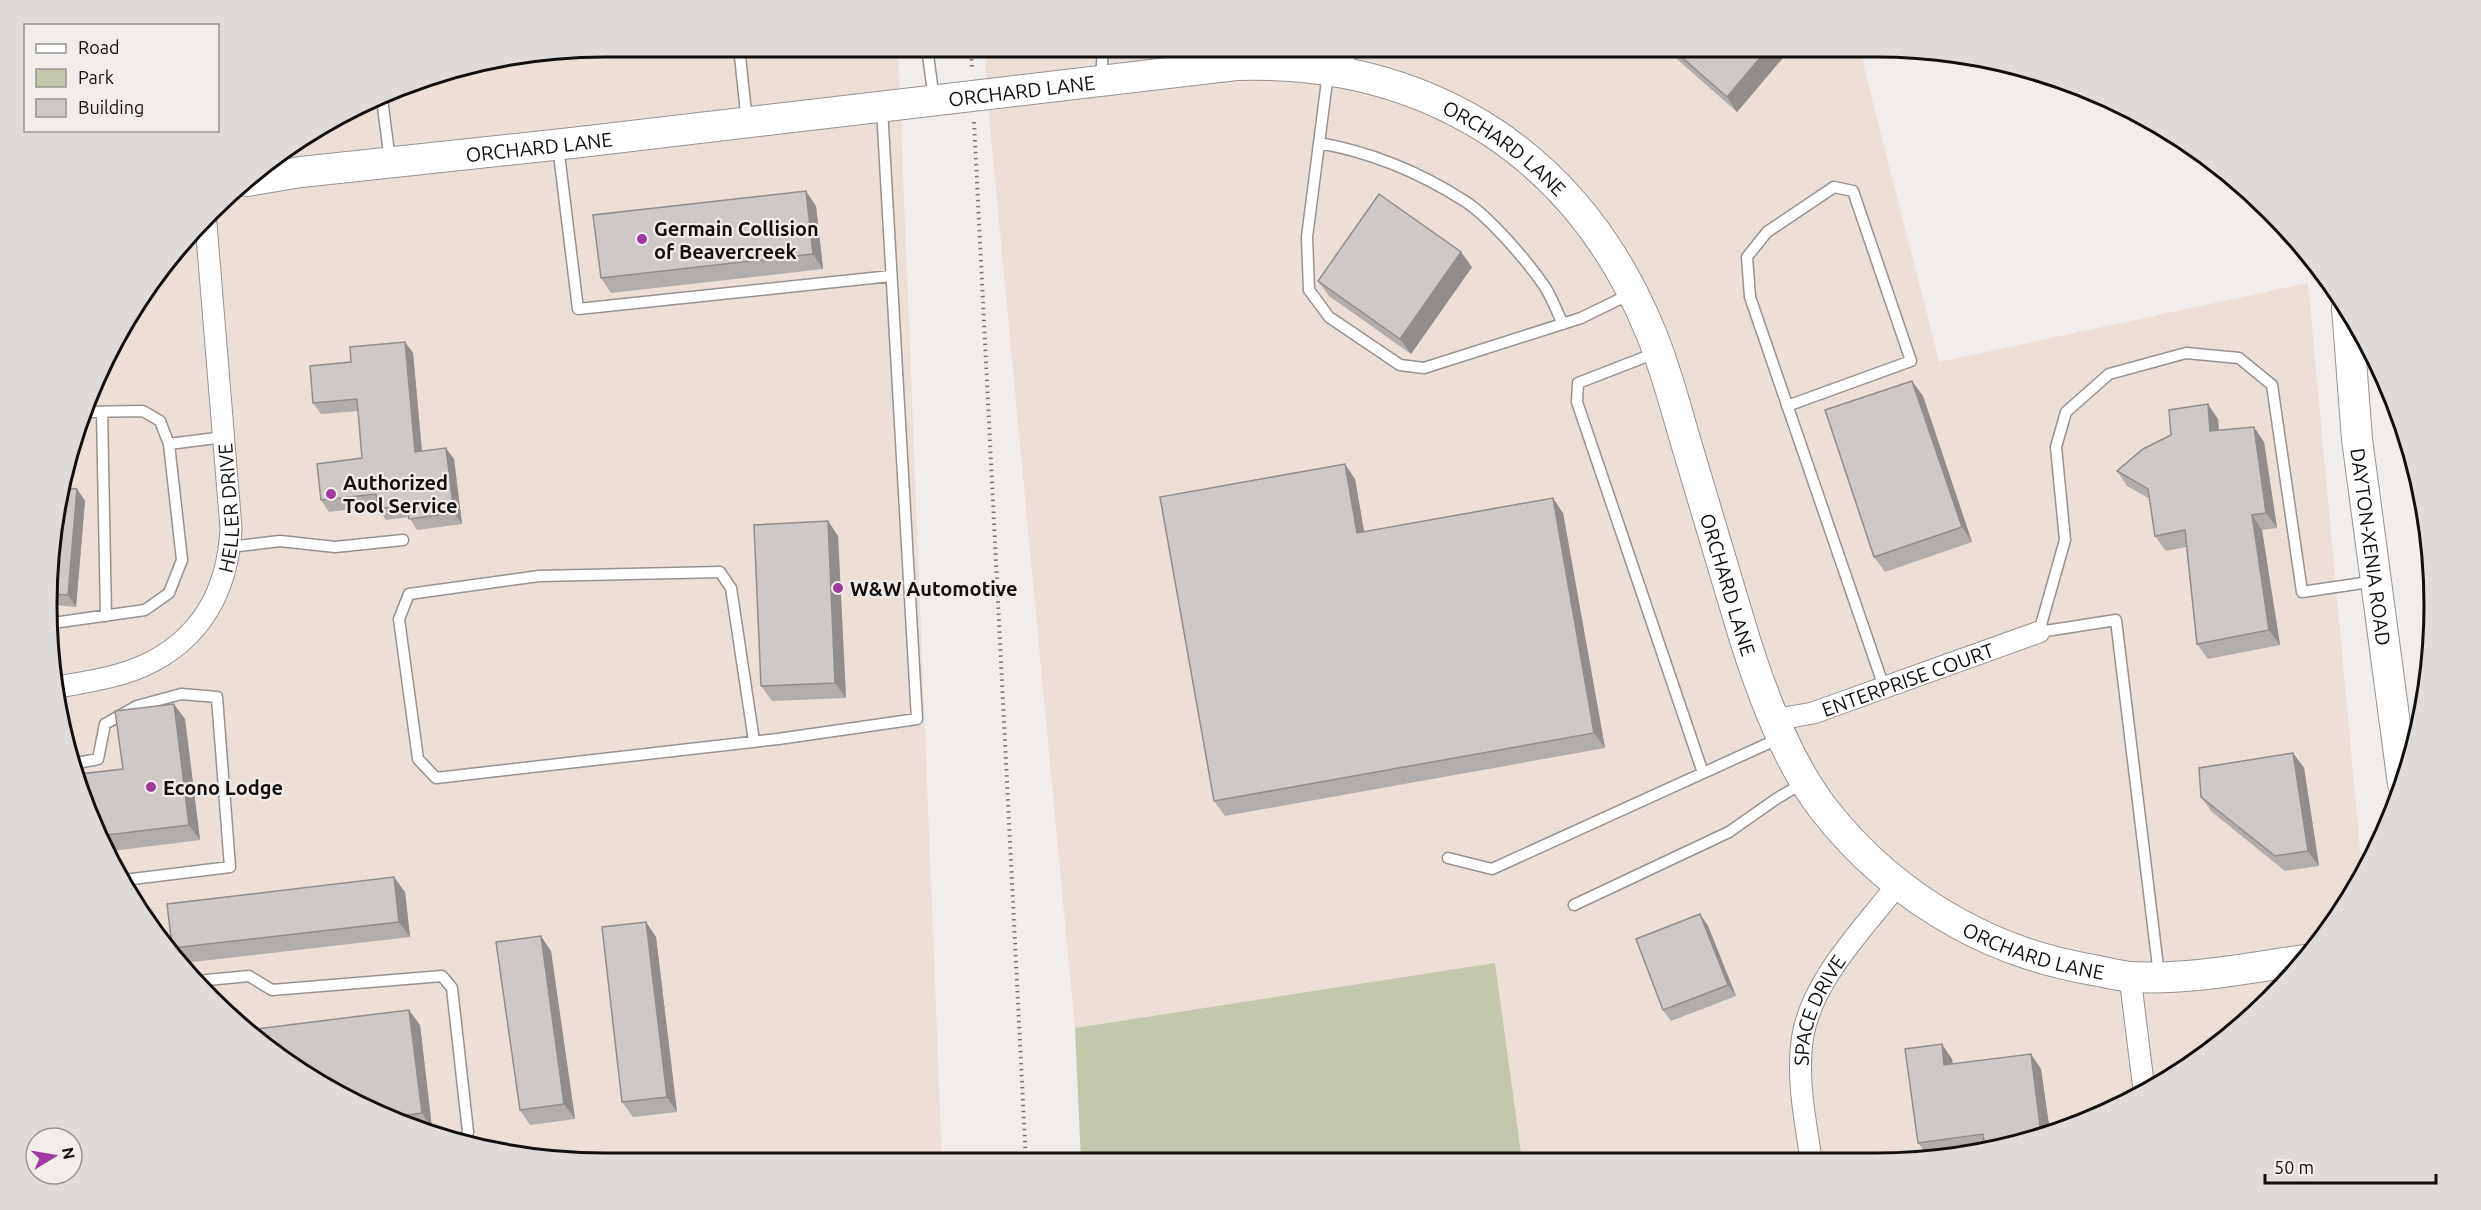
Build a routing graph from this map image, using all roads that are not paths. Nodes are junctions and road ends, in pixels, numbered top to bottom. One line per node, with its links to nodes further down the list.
1 (740, 57): 9 (lane)
2 (928, 57): 6 (lane)
3 (1102, 57): 5 (lane)
4 (1342, 63): 5 (main road, ORCHARD LANE); 10 (lane); 16 (main road, ORCHARD LANE)
5 (1101, 80): 6 (main road, ORCHARD LANE)
6 (934, 100): 8 (main road, ORCHARD LANE)
7 (383, 105): 12 (lane)
8 (882, 106): 9 (main road, ORCHARD LANE); 15 (lane)
9 (747, 122): 11 (main road, ORCHARD LANE)
10 (1319, 143): 17 (lane); 17 (lane)
11 (558, 145): 12 (main road, ORCHARD LANE); 15 (lane)
12 (390, 163): 13 (main road, ORCHARD LANE)
13 (261, 179)
14 (207, 230): 23 (street, HELLER DRIVE)
15 (891, 276): 34 (lane)
16 (1633, 293): 17 (lane); 19 (main road, ORCHARD LANE)
17 (1563, 324)
18 (2348, 327): 27 (main road, DAYTON-XENIA ROAD)
19 (1658, 352): 33 (main road, ORCHARD LANE); 37 (lane)
20 (1787, 406): 20 (lane); 32 (lane)
21 (92, 412): 22 (lane)
22 (102, 412): 24 (lane); 28 (lane)
23 (224, 437): 24 (lane); 26 (street, HELLER DRIVE)
24 (169, 444): 28 (lane)
25 (403, 540): 26 (lane)
26 (230, 547): 31 (street, HELLER DRIVE)
27 (2376, 581): 30 (lane); 36 (main road, DAYTON-XENIA ROAD)
28 (106, 616): 29 (lane)
29 (57, 622)
30 (2039, 632): 32 (street, ENTERPRISE COURT); 44 (lane)
31 (64, 686)
32 (1884, 687): 33 (street, ENTERPRISE COURT)
33 (1778, 728): 37 (lane); 38 (main road, ORCHARD LANE)
34 (754, 741): 34 (lane)
35 (81, 762): 40 (lane)
36 (2400, 763)
37 (1703, 773): 39 (lane)
38 (1806, 781): 41 (main road, ORCHARD LANE); 42 (lane)
39 (1448, 858)
40 (130, 879)
41 (1898, 884): 44 (main road, ORCHARD LANE); 48 (street, SPACE DRIVE)
42 (1574, 905)
43 (2291, 962): 44 (main road, ORCHARD LANE)
44 (2145, 977): 46 (street)
45 (207, 980): 47 (lane)
46 (2144, 1083)
47 (467, 1135)
48 (1810, 1153)

